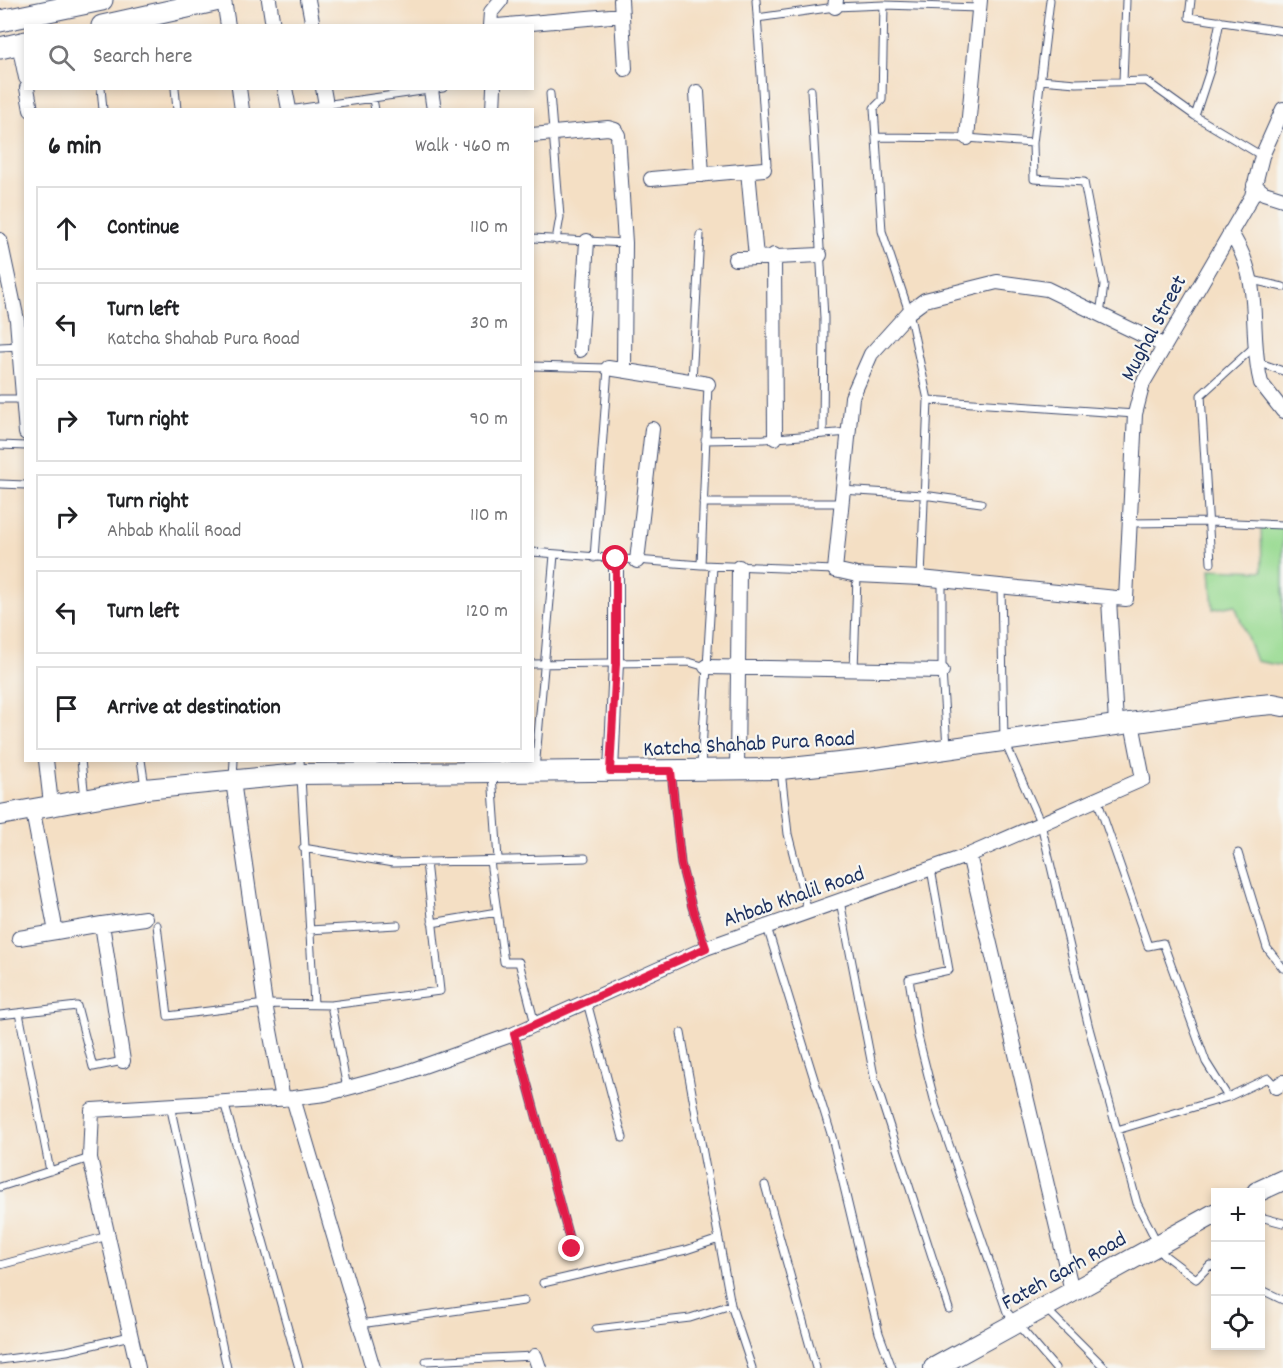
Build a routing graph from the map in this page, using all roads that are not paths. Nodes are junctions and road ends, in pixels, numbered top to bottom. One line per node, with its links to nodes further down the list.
1 (102, 0): 18 (main road)
2 (219, 0): 12 (main road)
3 (224, 0): 21 (street)
4 (269, 0): 22 (street)
5 (308, 0): 23 (street)
6 (501, 0): 24 (street)
7 (621, 0): 16 (street)
8 (756, 0): 17 (lane)
9 (1050, 0): 30 (lane)
10 (1126, 0): 31 (lane)
11 (1191, 0): 19 (lane)
12 (198, 2): 20 (main road)
13 (835, 4): 15 (lane); 17 (lane)
14 (980, 4): 15 (lane); 60 (street)
15 (884, 5): 59 (lane)
16 (622, 15): 25 (street); 28 (street)
17 (758, 18): 63 (lane)
18 (0, 21)
19 (1220, 21): 26 (lane); 56 (lane)
20 (110, 24)
21 (228, 24)
22 (273, 24)
23 (313, 24)
24 (490, 24)
25 (520, 24)
26 (1283, 30)
27 (15, 45): 29 (street)
28 (626, 69)
29 (24, 72)
30 (1040, 80): 31 (lane); 61 (lane)
31 (1123, 82): 56 (lane)
32 (27, 90): 46 (street)
33 (101, 90): 47 (lane)
34 (175, 90): 48 (lane)
35 (239, 90): 49 (street)
36 (285, 90): 50 (street)
37 (323, 90): 45 (street)
38 (431, 90): 44 (lane)
39 (437, 90): 53 (street)
40 (494, 90): 54 (street)
41 (811, 90): 77 (lane)
42 (697, 92): 65 (street)
43 (550, 94): 57 (lane)
44 (373, 99): 45 (lane); 52 (lane)
45 (326, 105): 51 (lane)
46 (31, 108)
47 (104, 108)
48 (177, 108)
49 (242, 108)
50 (289, 108)
51 (309, 108)
52 (375, 108)
53 (434, 108)
54 (494, 108)
55 (1283, 109): 62 (street, Mughal Street)
56 (1195, 116): 62 (lane)
57 (553, 133): 58 (street); 73 (lane); 75 (street)
58 (534, 135)
59 (877, 137): 60 (lane); 82 (lane)
60 (967, 138): 61 (lane)
61 (1033, 143): 83 (lane)
62 (1262, 156): 67 (street, Mughal Street)
63 (764, 169): 64 (street)
64 (748, 171): 65 (street); 78 (street)
65 (702, 175): 66 (street)
66 (651, 179)
67 (1253, 190): 68 (street); 69 (street, Mughal Street)
68 (1283, 199)
69 (1230, 231): 80 (street); 85 (street, Mughal Street)
70 (699, 235): 94 (lane)
71 (534, 238): 73 (lane)
72 (0, 240): 86 (street)
73 (556, 240): 74 (lane)
74 (587, 241): 75 (lane); 88 (street)
75 (625, 243): 92 (street)
76 (774, 255): 77 (street); 78 (street); 104 (street)
77 (820, 255): 103 (lane)
78 (756, 257): 79 (street)
79 (735, 258)
80 (1252, 280): 81 (lane); 84 (street)
81 (1283, 286)
82 (909, 312): 83 (street); 98 (lane); 102 (street)
83 (1100, 315): 85 (street)
84 (1257, 344): 89 (street); 114 (lane)
85 (1163, 345): 100 (street, Mughal Street)
86 (23, 346): 87 (lane); 97 (street)
87 (0, 347)
88 (580, 350)
89 (1257, 362): 93 (lane); 99 (street)
90 (534, 366): 91 (lane)
91 (608, 368): 92 (street); 119 (lane)
92 (624, 370): 94 (street)
93 (1283, 371)
94 (692, 381): 95 (street)
95 (708, 384): 105 (lane)
96 (0, 399): 97 (lane)
97 (24, 399)
98 (928, 400): 100 (lane); 110 (lane)
99 (1283, 411)
100 (1135, 414): 115 (street, Mughal Street)
101 (652, 429): 121 (street)
102 (849, 432): 103 (lane); 111 (street)
103 (823, 433): 104 (lane)
104 (775, 438): 105 (lane)
105 (705, 440): 112 (lane)
106 (0, 445): 107 (lane)
107 (24, 446)
108 (0, 484): 109 (lane)
109 (24, 485)
110 (923, 495): 111 (lane); 113 (lane); 128 (lane)
111 (841, 497): 112 (lane); 126 (street)
112 (703, 503): 123 (lane)
113 (981, 503)
114 (1210, 522): 115 (lane); 116 (lane); 122 (lane)
115 (1130, 523): 131 (street, Mughal Street)
116 (1283, 525)
117 (534, 552): 118 (lane)
118 (554, 555): 119 (lane); 134 (lane)
119 (594, 558): 120 (lane)
120 (616, 559): 121 (lane); 132 (street)
121 (638, 561): 123 (lane)
122 (1211, 563)
123 (701, 566): 124 (lane)
124 (713, 566): 125 (lane); 135 (lane)
125 (739, 567): 126 (lane); 136 (street)
126 (835, 570): 127 (street)
127 (857, 575): 128 (street); 138 (lane)
128 (921, 578): 129 (street)
129 (942, 582): 130 (street); 137 (lane)
130 (1001, 586): 131 (street); 141 (lane)
131 (1109, 599): 140 (street)
132 (616, 663): 134 (lane); 135 (lane); 151 (street)
133 (534, 664): 134 (lane)
134 (544, 664): 155 (lane)
135 (706, 667): 136 (street); 153 (lane)
136 (738, 670): 138 (street); 150 (street)
137 (942, 671): 138 (street); 142 (lane)
138 (854, 672)
139 (1283, 706): 140 (street, Katcha Shahab Pura Road)
140 (1124, 723): 141 (street, Katcha Shahab Pura Road); 159 (street, Ahbab Khalil Road)
141 (1004, 740): 142 (street, Katcha Shahab Pura Road); 162 (lane)
142 (948, 749): 149 (street, Katcha Shahab Pura Road)
143 (46, 762): 160 (street)
144 (81, 762): 158 (lane)
145 (141, 762): 157 (lane)
146 (234, 762): 156 (lane)
147 (367, 766): 148 (street, Katcha Shahab Pura Road); 154 (street, Katcha Shahab Pura Road)
148 (299, 767): 156 (street, Katcha Shahab Pura Road); 163 (lane)
149 (781, 769): 150 (street, Katcha Shahab Pura Road); 172 (lane)
150 (737, 770): 153 (street, Katcha Shahab Pura Road)
151 (610, 771): 152 (street, Katcha Shahab Pura Road); 155 (street, Katcha Shahab Pura Road)
152 (671, 771): 153 (street, Katcha Shahab Pura Road); 181 (lane)
153 (700, 771)
154 (492, 772): 155 (street, Katcha Shahab Pura Road); 167 (lane)
155 (535, 772)
156 (233, 781): 157 (street, Katcha Shahab Pura Road); 184 (street)
157 (145, 789): 158 (street, Katcha Shahab Pura Road)
158 (85, 799): 160 (street, Katcha Shahab Pura Road)
159 (1097, 799): 162 (street, Ahbab Khalil Road); 195 (lane)
160 (41, 806): 161 (street, Katcha Shahab Pura Road); 179 (street)
161 (0, 815)
162 (1041, 824): 165 (street, Ahbab Khalil Road); 199 (lane)
163 (303, 848): 168 (lane); 178 (lane)
164 (1238, 853): 182 (lane)
165 (969, 855): 169 (street, Ahbab Khalil Road); 217 (street)
166 (585, 858): 167 (lane)
167 (494, 860): 168 (lane); 171 (lane)
168 (426, 862): 174 (lane)
169 (931, 869): 170 (street, Ahbab Khalil Road); 224 (lane)
170 (840, 901): 172 (street, Ahbab Khalil Road); 223 (lane)
171 (497, 912): 174 (lane); 189 (lane)
172 (808, 912): 177 (street, Ahbab Khalil Road)
173 (151, 922): 175 (street); 184 (lane)
174 (432, 923): 186 (lane)
175 (102, 924): 179 (street); 192 (street)
176 (397, 925): 178 (lane)
177 (766, 927): 181 (street, Ahbab Khalil Road); 240 (lane)
178 (309, 930): 185 (lane)
179 (56, 932): 180 (street)
180 (20, 938)
181 (706, 948): 183 (street, Ahbab Khalil Road)
182 (1283, 968)
183 (587, 1002): 189 (street, Ahbab Khalil Road); 200 (lane)
184 (265, 1004): 185 (lane); 196 (street)
185 (314, 1004): 186 (lane)
186 (331, 1005): 194 (lane)
187 (19, 1013): 188 (lane); 192 (lane); 202 (lane)
188 (0, 1015)
189 (535, 1025): 191 (street, Ahbab Khalil Road)
190 (681, 1033): 211 (lane)
191 (514, 1034): 194 (street, Ahbab Khalil Road); 213 (lane)
192 (123, 1061)
193 (1279, 1084): 195 (lane)
194 (347, 1088): 196 (street, Ahbab Khalil Road)
195 (1228, 1097): 199 (lane)
196 (288, 1098): 197 (street, Ahbab Khalil Road); 225 (street)
197 (224, 1102): 198 (street, Ahbab Khalil Road); 235 (lane)
198 (170, 1105): 201 (street, Ahbab Khalil Road); 234 (lane)
199 (1117, 1130): 212 (lane)
200 (622, 1138)
201 (90, 1158): 202 (lane); 210 (street)
202 (50, 1171): 205 (lane)
203 (1283, 1180): 206 (street)
204 (765, 1185): 239 (lane)
205 (0, 1187)
206 (1265, 1188)
207 (1211, 1215): 212 (street, Fateh Garh Road)
208 (1265, 1218): 209 (lane)
209 (1283, 1223)
210 (108, 1236): 214 (lane); 227 (street)
211 (719, 1239): 216 (lane); 221 (lane)
212 (1158, 1243): 215 (lane); 217 (street, Fateh Garh Road)
213 (572, 1249)
214 (0, 1265)
215 (1211, 1265)
216 (543, 1283)
217 (1072, 1291): 222 (street, Fateh Garh Road)
218 (1265, 1291): 219 (lane)
219 (1283, 1300)
220 (524, 1301): 225 (lane)
221 (731, 1305): 226 (lane); 238 (lane)
222 (1044, 1307): 224 (street, Fateh Garh Road); 242 (lane)
223 (949, 1309)
224 (1017, 1322): 232 (street, Fateh Garh Road); 241 (lane)
225 (360, 1324): 236 (street)
226 (596, 1329)
227 (130, 1336): 229 (lane); 233 (street)
228 (460, 1358): 230 (lane); 231 (lane); 237 (lane)
229 (0, 1360)
230 (426, 1361)
231 (537, 1362)
232 (946, 1365)
233 (138, 1368)
234 (227, 1368)
235 (299, 1368)
236 (372, 1368)
237 (462, 1368)
238 (752, 1368)
239 (816, 1368)
240 (892, 1368)
241 (1055, 1368)
242 (1105, 1368)

